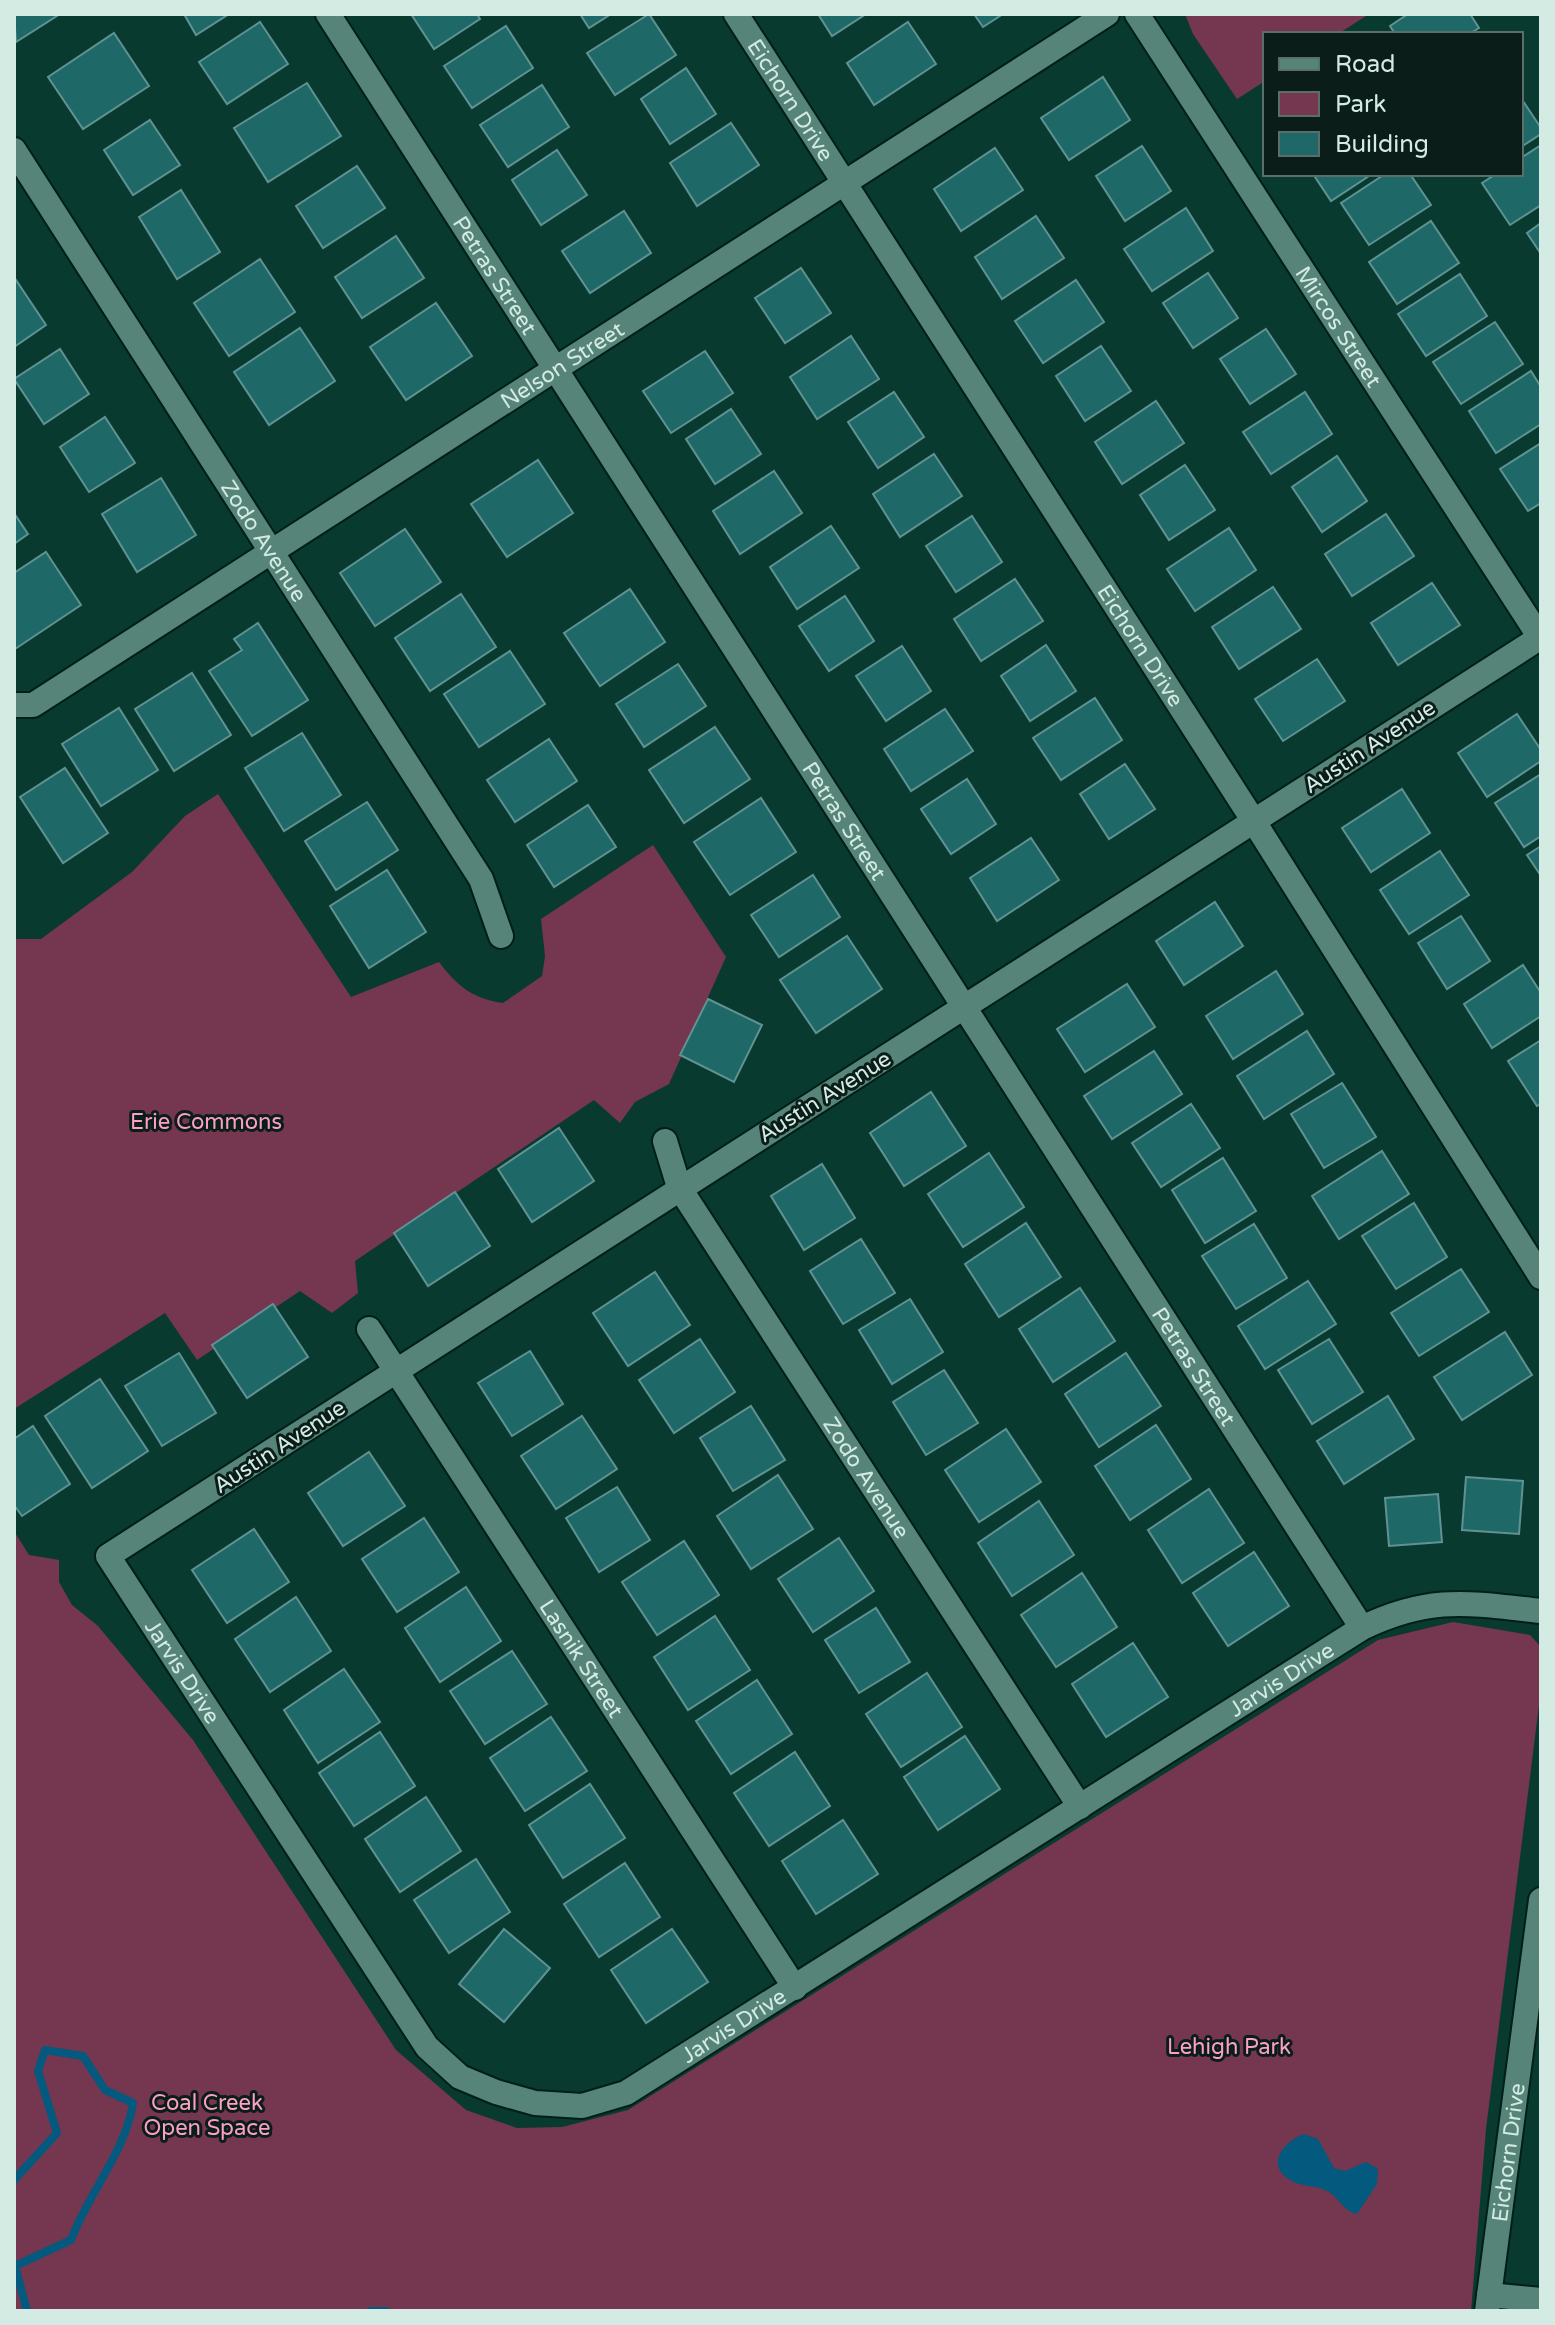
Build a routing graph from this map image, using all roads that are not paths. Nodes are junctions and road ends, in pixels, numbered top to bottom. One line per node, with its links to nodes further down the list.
1 (328, 14): 7 (street, Petras Street)
2 (736, 14): 6 (street, Eichorn Drive)
3 (1107, 14): 6 (street, Nelson Street)
4 (1137, 14): 9 (street, Mircos Street)
5 (14, 150): 8 (street, Zodo Avenue)
6 (845, 183): 7 (street, Nelson Street); 11 (street, Eichorn Drive)
7 (557, 369): 8 (street, Nelson Street); 13 (street, Petras Street)
8 (272, 550): 10 (street, Nelson Street); 12 (street, Zodo Avenue)
9 (1541, 638): 11 (street, Austin Avenue)
10 (14, 705)
11 (1253, 820): 13 (street, Austin Avenue); 16 (street, Eichorn Drive)
12 (501, 936)
13 (965, 1006): 15 (street, Austin Avenue); 21 (street, Petras Street)
14 (665, 1141): 15 (street, Zodo Avenue)
15 (679, 1187): 18 (street, Austin Avenue); 22 (street, Zodo Avenue)
16 (1541, 1277)
17 (369, 1329): 18 (street, Lasnik Street)
18 (396, 1370): 19 (street, Austin Avenue); 25 (street, Lasnik Street)
19 (108, 1556): 25 (street, Jarvis Drive)
20 (1541, 1611): 21 (street, Jarvis Drive)
21 (1362, 1628): 22 (street, Jarvis Drive)
22 (1080, 1807): 25 (street, Jarvis Drive)
23 (1541, 1900): 24 (street, Eichorn Drive)
24 (1538, 1954): 27 (street, Eichorn Drive)
25 (795, 1988)
26 (1541, 2300): 27 (street)
27 (1488, 2303)

